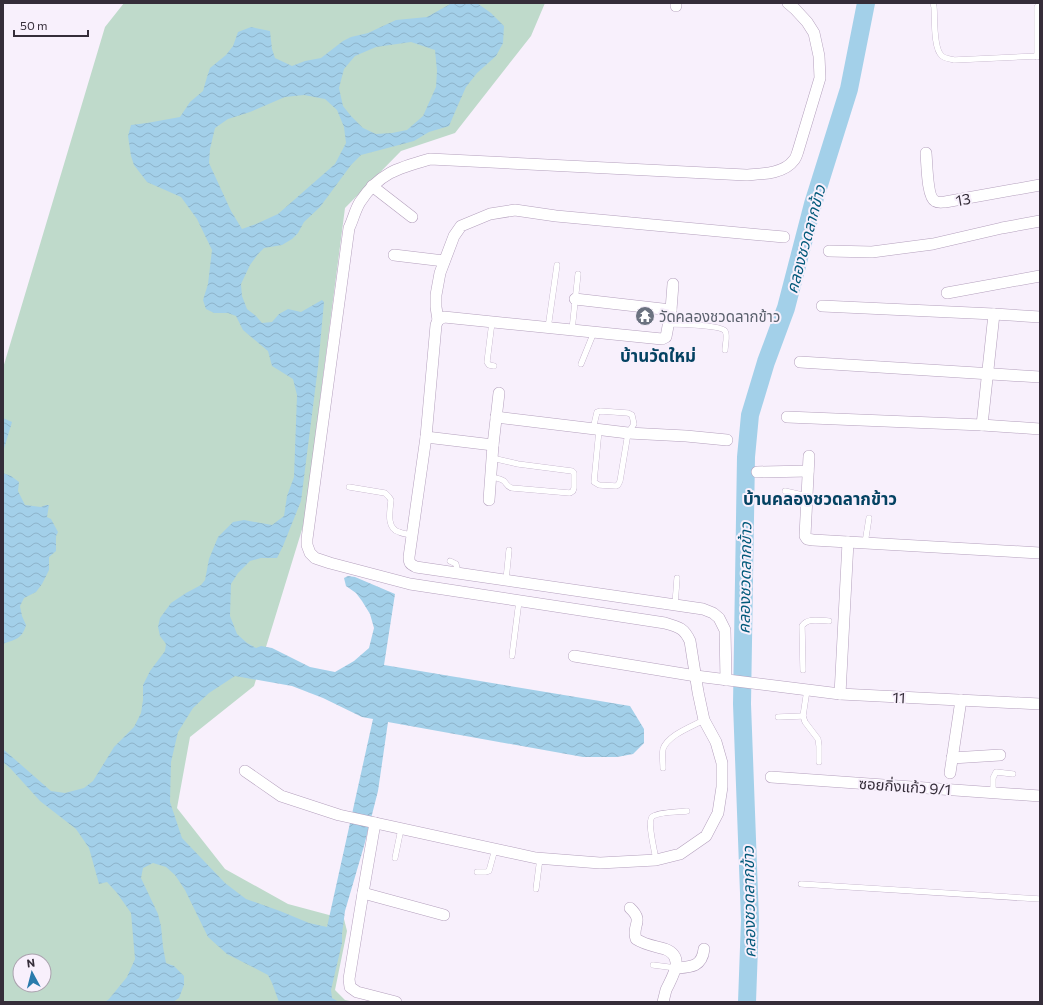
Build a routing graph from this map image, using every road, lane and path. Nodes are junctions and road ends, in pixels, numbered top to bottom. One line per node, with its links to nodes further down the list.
1 (788, 3): 7 (street)
2 (933, 3): 4 (lane)
3 (1040, 3): 4 (lane)
4 (1038, 57)
5 (926, 154): 6 (street, 13)
6 (1040, 185)
7 (372, 186): 8 (street); 65 (street)
8 (412, 217)
9 (1040, 221): 11 (street)
10 (784, 237): 13 (street)
11 (829, 251)
12 (394, 255): 13 (street)
13 (444, 261): 24 (street)
14 (556, 264): 27 (lane)
15 (578, 274): 19 (lane)
16 (1040, 276): 18 (street)
17 (674, 284): 21 (street)
18 (947, 293)
19 (575, 299): 21 (street); 28 (lane)
20 (822, 306): 22 (street)
21 (671, 310): 26 (street)
22 (994, 314): 23 (street); 34 (street)
23 (1040, 318)
24 (438, 320): 25 (street); 43 (street)
25 (492, 322): 27 (street); 33 (lane)
26 (668, 324): 29 (street); 30 (lane)
27 (548, 328): 28 (street)
28 (572, 330): 29 (street)
29 (594, 332): 32 (lane)
30 (725, 350)
31 (800, 362): 34 (street)
32 (580, 364)
33 (494, 366)
34 (987, 373): 35 (street); 39 (street)
35 (1040, 377)
36 (499, 393): 37 (street)
37 (496, 417): 41 (street); 45 (street)
38 (787, 417): 39 (street)
39 (982, 425): 40 (street)
40 (1040, 429)
41 (596, 430): 42 (street); 42 (lane); 42 (lane)
42 (628, 433): 44 (street)
43 (426, 437): 45 (street); 56 (street)
44 (727, 440)
45 (493, 444): 47 (street)
46 (809, 456): 48 (street)
47 (492, 458): 50 (street); 50 (lane)
48 (808, 471): 49 (street); 53 (street)
49 (757, 472)
50 (490, 477): 54 (street)
51 (349, 487): 56 (lane)
52 (785, 491): 53 (lane)
53 (807, 496): 57 (street)
54 (489, 500)
55 (869, 518): 58 (lane)
56 (412, 535): 62 (street)
57 (848, 542): 58 (street); 74 (street)
58 (865, 543): 60 (street)
59 (509, 550): 64 (lane)
60 (1040, 553)
61 (450, 561): 62 (lane)
62 (458, 573): 64 (street)
63 (677, 578): 66 (lane)
64 (506, 580): 66 (street)
65 (520, 601): 68 (lane); 71 (street)
66 (675, 605): 72 (street)
67 (829, 621): 70 (lane)
68 (512, 656)
69 (574, 656): 71 (street, 11)
70 (803, 670)
71 (696, 676): 72 (street, 11); 79 (street)
72 (732, 681): 73 (street, 11)
73 (807, 690): 74 (street, 11); 77 (lane)
74 (840, 694): 75 (street, 11)
75 (961, 700): 76 (street, 11); 81 (street)
76 (1040, 704)
77 (803, 716): 78 (lane); 82 (lane)
78 (778, 717)
79 (704, 720): 83 (lane); 96 (street)
80 (1000, 755): 81 (street)
81 (952, 758): 85 (street)
82 (819, 762)
83 (663, 768)
84 (245, 771): 91 (street)
85 (950, 773)
86 (1014, 774): 88 (lane)
87 (771, 777): 88 (street, ซอยกิ่งแก้ว 9/1)
88 (993, 792): 89 (street, ซอยกิ่งแก้ว 9/1)
89 (1040, 796)
90 (687, 811): 96 (lane)
91 (373, 823): 92 (street); 100 (street)
92 (401, 829): 93 (street); 94 (lane)
93 (495, 849): 95 (street); 97 (lane)
94 (395, 858)
95 (540, 858): 96 (street); 99 (lane)
96 (656, 860)
97 (477, 872)
98 (801, 884): 101 (lane)
99 (536, 888)
100 (362, 893): 103 (street); 107 (street)
101 (1040, 899)
102 (630, 908): 106 (street)
103 (444, 915)
104 (704, 949): 106 (street)
105 (653, 965): 106 (lane)
106 (676, 968): 108 (street)
107 (396, 1002)
108 (663, 1002)

